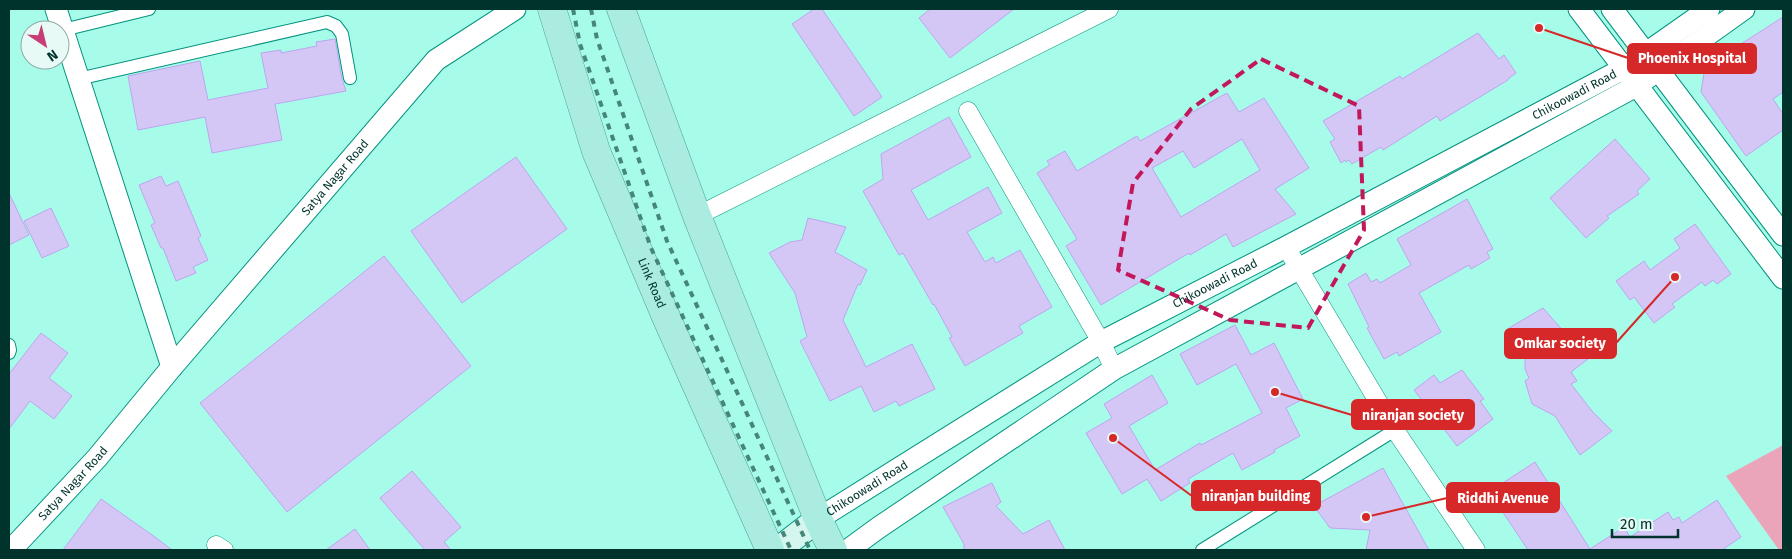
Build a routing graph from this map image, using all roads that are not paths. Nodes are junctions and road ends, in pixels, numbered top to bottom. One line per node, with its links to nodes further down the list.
1 (149, 9): 10 (street)
2 (515, 9): 26 (street, Satya Nagar Road)
3 (552, 9): 31 (main road, Link Road)
4 (621, 9): 18 (main road)
5 (1109, 9): 18 (street)
6 (1579, 9): 13 (street, Chikoowadi Road)
7 (1612, 9): 12 (street)
8 (1710, 9): 12 (street, Chikoowadi Road)
9 (1744, 9): 12 (street, Chikoowadi Road)
10 (70, 28)
11 (70, 53): 15 (street)
12 (1652, 62): 13 (street, Chikoowadi Road); 16 (street, Chikoowadi Road); 19 (street)
13 (1625, 68): 16 (street, Chikoowadi Road); 20 (street, Chikoowadi Road)
14 (350, 78): 15 (street)
15 (78, 79): 26 (street)
16 (1636, 86): 21 (street, Chikoowadi Road); 22 (street, Chikoowadi Road)
17 (968, 111): 23 (street)
18 (697, 216): 29 (main road)
19 (1783, 235)
20 (1286, 247): 21 (street); 23 (street, Chikoowadi Road)
21 (1299, 268): 27 (street, Chikoowadi Road); 28 (street)
22 (1783, 278)
23 (1101, 342): 27 (street); 29 (street, Chikoowadi Road)
24 (9, 345): 25 (street)
25 (9, 353)
26 (172, 366): 30 (street, Satya Nagar Road)
27 (1114, 369): 34 (street, Chikoowadi Road)
28 (1395, 430): 35 (street); 36 (street)
29 (818, 519): 32 (main road); 33 (main road)
30 (11, 550)
31 (770, 550)
32 (778, 550)
33 (833, 550)
34 (848, 550)
35 (1202, 550)
36 (1476, 550)

